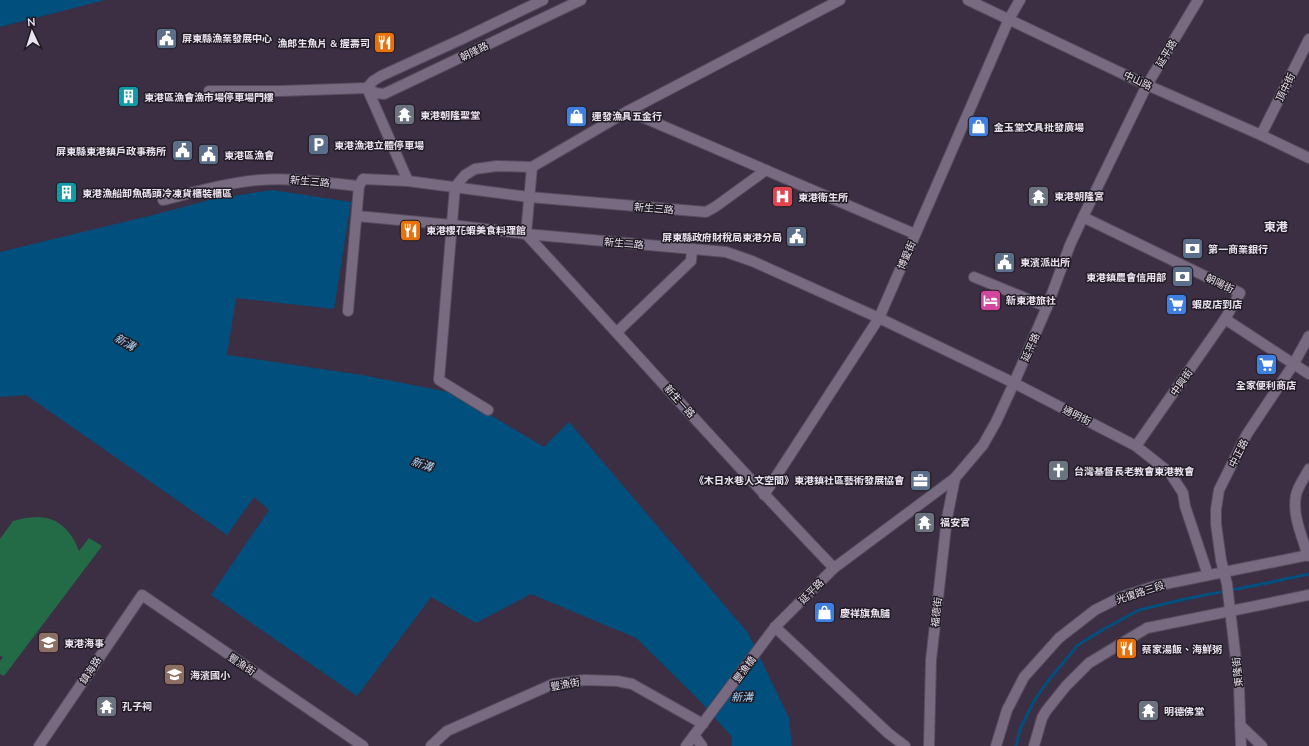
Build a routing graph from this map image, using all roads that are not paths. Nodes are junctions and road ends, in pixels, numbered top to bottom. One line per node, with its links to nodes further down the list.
1 (543, 0): 10 (street, 朝隆路)
2 (581, 0): 10 (street, 朝隆路)
3 (840, 0): 12 (street)
4 (968, 0): 7 (street, 中山路)
5 (1020, 0): 7 (street, 博愛街)
6 (1198, 0): 9 (street, 延平路)
7 (1009, 20): 9 (street, 中山路); 26 (street, 博愛街)
8 (1309, 39): 13 (street, 頂中街)
9 (1147, 85): 13 (street, 中山路); 23 (street, 延平路)
10 (367, 88): 11 (street, 朝隆路); 17 (street)
11 (209, 91)
12 (628, 111): 15 (street); 16 (street)
13 (1261, 135): 14 (street, 中山路)
14 (1309, 158)
15 (532, 167): 19 (street); 20 (street)
16 (766, 170): 20 (street, 新生三路); 26 (street)
17 (408, 181): 18 (street, 新生三路); 19 (street, 新生三路)
18 (359, 186): 21 (street, 新生三路); 22 (street)
19 (455, 187): 20 (street, 新生三路); 24 (street)
20 (529, 197): 25 (street)
21 (163, 200)
22 (357, 216): 24 (street, 新生二路); 30 (street)
23 (1083, 217): 29 (street, 延平路); 32 (street, 朝陽街)
24 (452, 225): 25 (street, 新生二路); 38 (street)
25 (526, 234): 27 (street, 新生二路); 33 (street, 新生一路)
26 (915, 234): 31 (street, 博愛街)
27 (692, 250): 31 (street, 新生二路); 33 (street)
28 (974, 277): 29 (street)
29 (1047, 307): 37 (street, 延平路)
30 (348, 310)
31 (879, 318): 37 (street, 通明街); 42 (street, 博愛街)
32 (1225, 319): 35 (street); 39 (street, 中興街)
33 (617, 332): 42 (street, 新生一路)
34 (1309, 336): 35 (street, 中正路)
35 (1293, 365): 36 (street); 45 (street, 中正路)
36 (1309, 374)
37 (1014, 383): 39 (street, 通明街); 41 (street, 延平路)
38 (488, 410)
39 (1136, 446): 46 (street, 通明街)
40 (1309, 470): 43 (street)
41 (955, 478): 44 (street, 延平路); 61 (street, 福德街)
42 (764, 495): 44 (street, 新生一路)
43 (1308, 556): 45 (street, 光復路三段)
44 (834, 568): 51 (street, 延平路)
45 (1224, 572): 46 (street, 光復路三段); 49 (street, 中正路)
46 (1208, 575): 62 (street, 光復路三段)
47 (142, 595): 55 (street, 鎮海路); 56 (street, 豐漁街)
48 (1309, 595): 50 (street)
49 (1229, 599): 50 (street, 東隆街)
50 (1230, 611): 53 (street, 東隆街); 63 (street)
51 (776, 627): 52 (street, 豐漁橋); 60 (street)
52 (703, 724): 54 (street); 57 (street, 豐漁街)
53 (1240, 725): 64 (street, 東隆街); 65 (street)
54 (694, 735): 58 (street); 59 (street)
55 (39, 746)
56 (363, 746)
57 (431, 746)
58 (686, 746)
59 (702, 746)
60 (905, 746)
61 (929, 746)
62 (996, 746)
63 (1034, 746)
64 (1241, 746)
65 (1262, 746)

